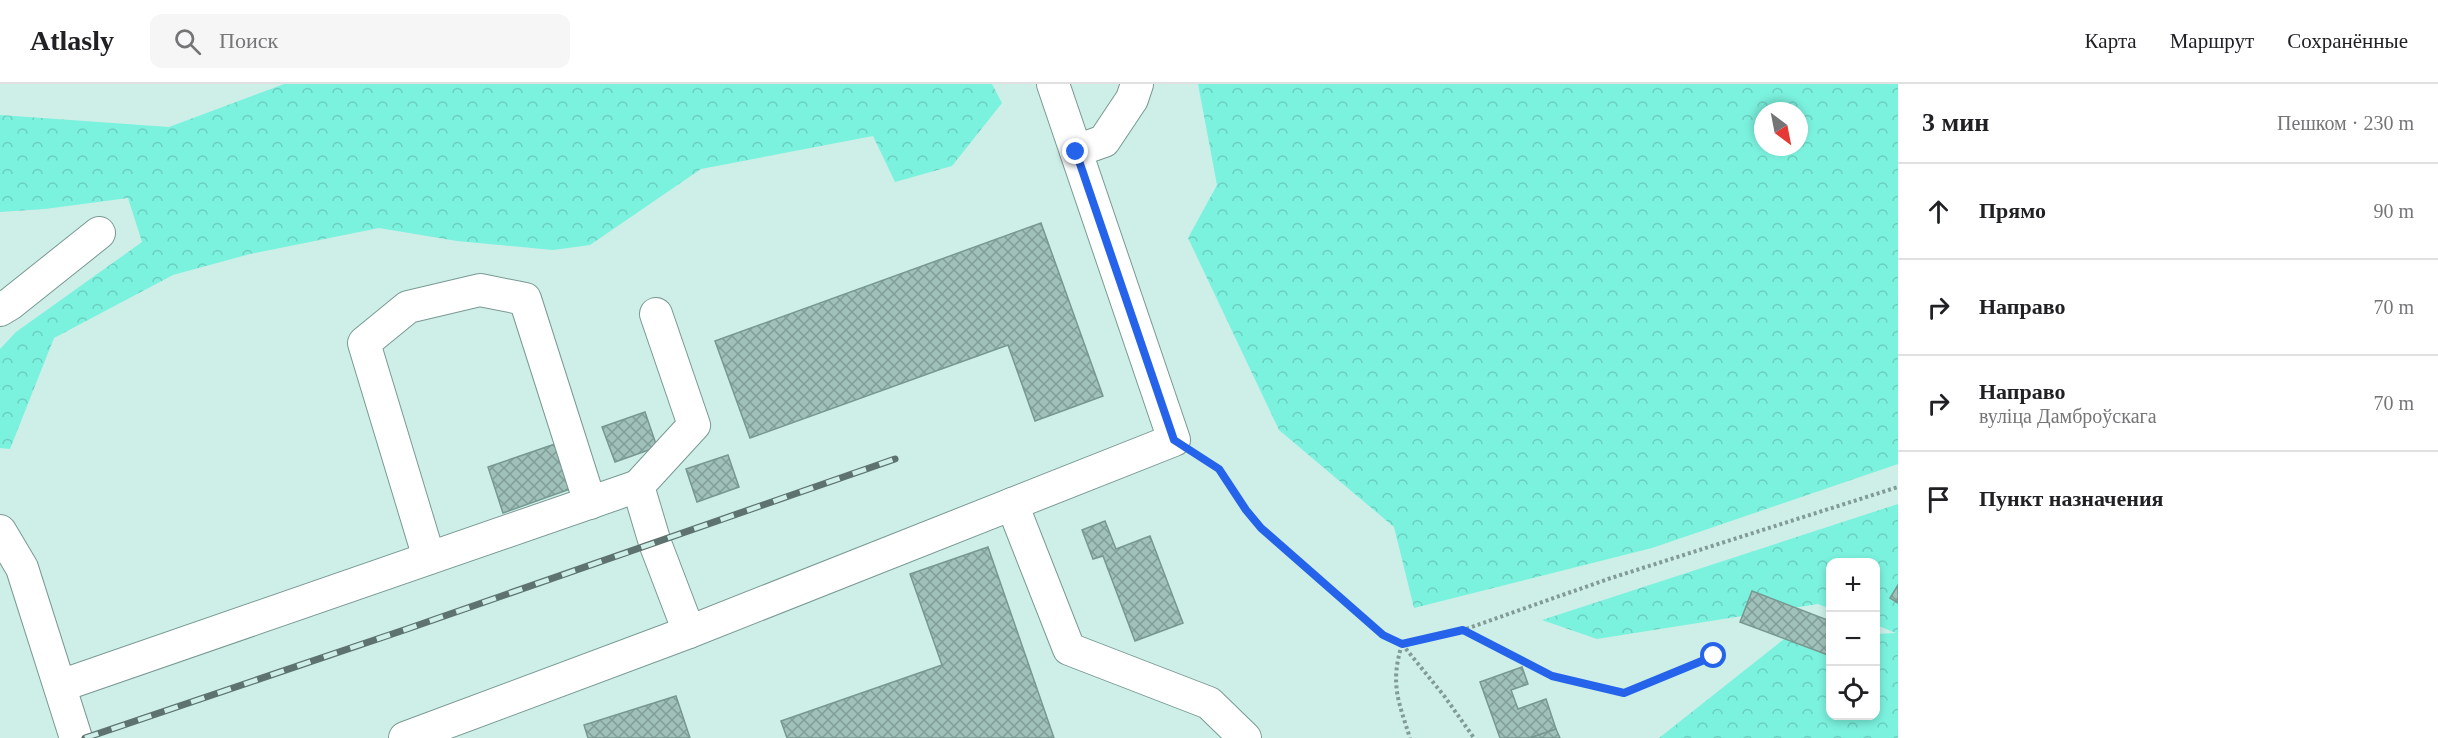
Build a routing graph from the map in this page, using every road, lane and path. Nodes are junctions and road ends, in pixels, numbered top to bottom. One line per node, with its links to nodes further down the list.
1 (1053, 84): 3 (street)
2 (1137, 84): 3 (street)
3 (1076, 152): 7 (street)
4 (99, 233): 5 (street)
5 (0, 310)
6 (656, 314): 8 (street)
7 (1174, 440): 11 (street); 16 (path)
8 (638, 486): 10 (street); 15 (street)
9 (1898, 487): 14 (path)
10 (590, 503): 13 (street); 13 (street)
11 (1012, 504): 15 (street); 21 (street)
12 (0, 531): 18 (street)
13 (429, 558): 18 (street)
14 (1463, 630): 16 (path); 17 (path)
15 (689, 632): 20 (street)
16 (1402, 644): 22 (path); 23 (path)
17 (1714, 656)
18 (60, 686): 19 (street)
19 (76, 738)
20 (405, 738)
21 (1245, 738)
22 (1410, 738)
23 (1474, 738)

